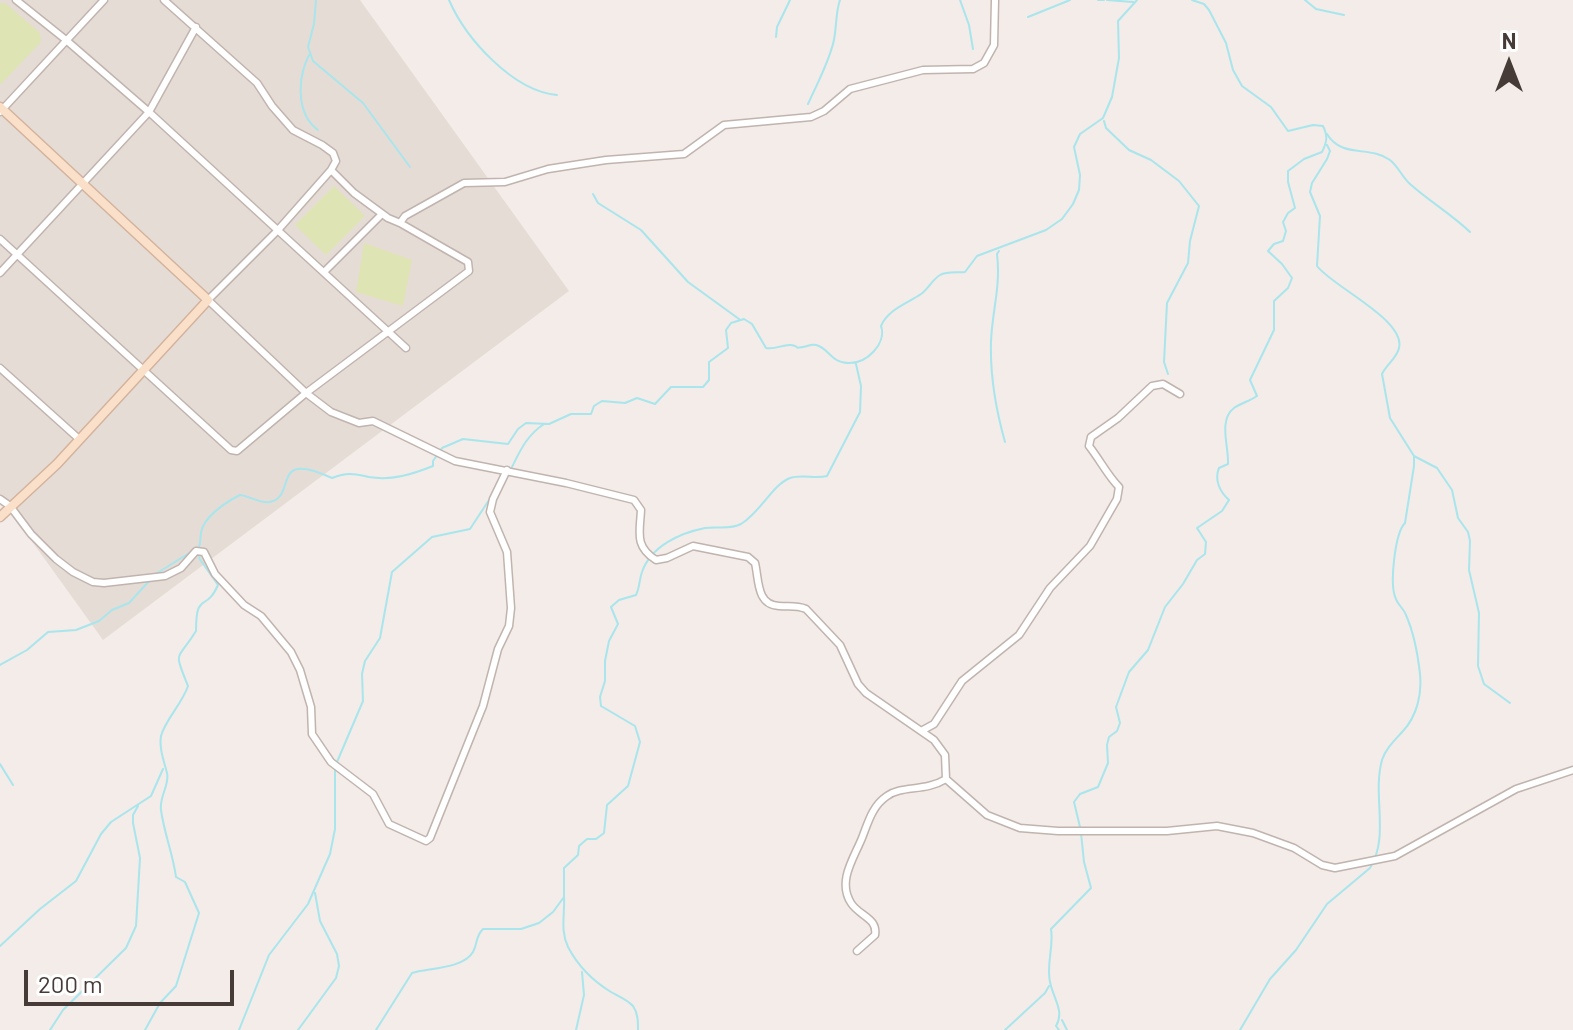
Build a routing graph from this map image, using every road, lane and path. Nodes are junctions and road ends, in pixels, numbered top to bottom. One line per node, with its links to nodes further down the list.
1 (16, 0): 6 (street)
2 (104, 0): 6 (street)
3 (164, 0): 5 (street)
4 (995, 0): 12 (street)
5 (196, 27): 8 (street); 9 (street)
6 (66, 40): 7 (street); 8 (street)
7 (1, 109): 10 (street)
8 (149, 112): 10 (street); 13 (street)
9 (331, 170): 11 (street); 13 (street)
10 (83, 184): 15 (street); 18 (street)
11 (382, 214): 12 (street); 16 (street)
12 (400, 223): 19 (street)
13 (278, 230): 16 (street); 18 (street)
14 (0, 239): 15 (street)
15 (18, 254): 17 (street); 22 (street)
16 (324, 272): 19 (street)
17 (0, 273)
18 (208, 300): 22 (street); 23 (street)
19 (388, 330): 20 (street); 23 (street)
20 (406, 348)
21 (0, 368): 25 (street)
22 (143, 370): 23 (street); 25 (street)
23 (306, 393): 26 (street)
24 (1180, 394): 30 (street)
25 (79, 439): 28 (street)
26 (507, 470): 28 (street); 30 (street)
27 (0, 499): 28 (street)
28 (10, 506): 29 (street)
29 (0, 517)
30 (923, 730): 32 (street)
31 (1573, 770): 32 (street)
32 (946, 779): 33 (street)
33 (857, 951)

